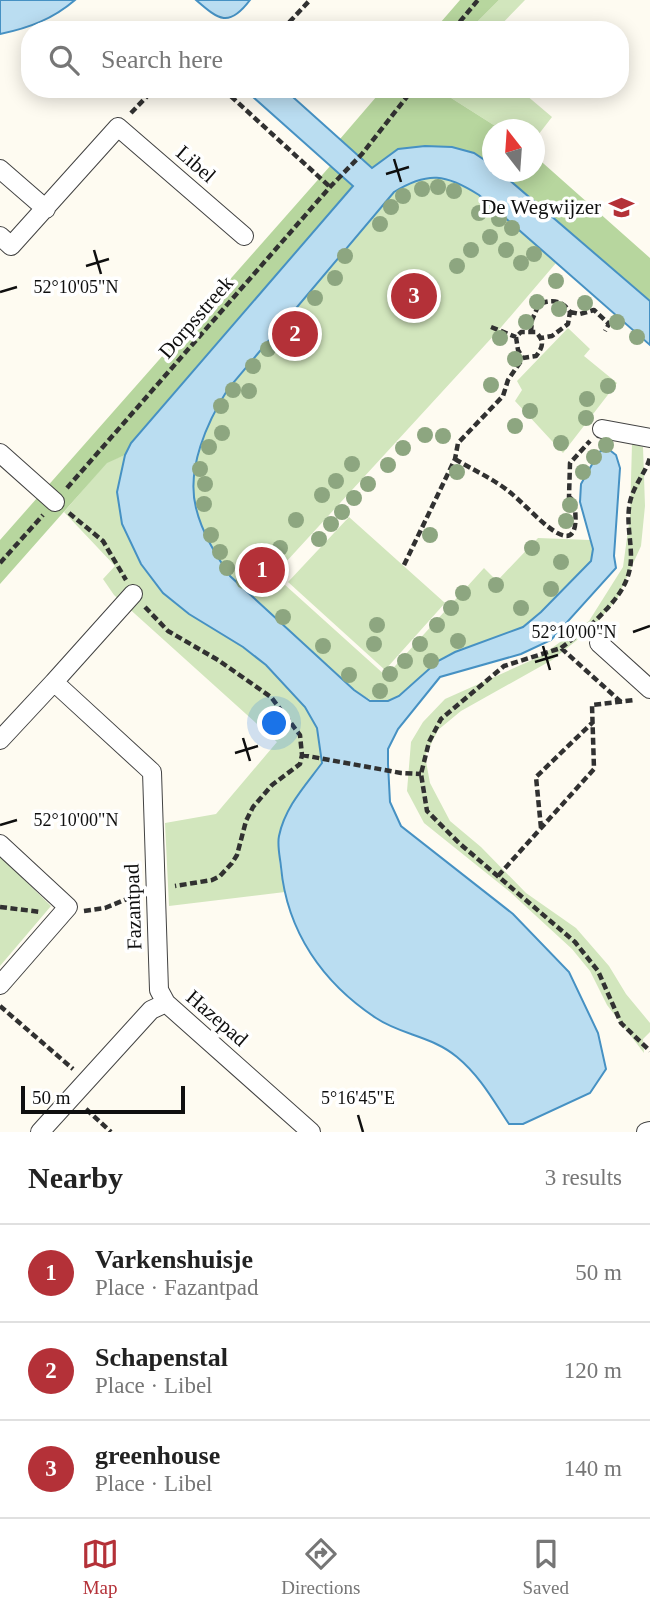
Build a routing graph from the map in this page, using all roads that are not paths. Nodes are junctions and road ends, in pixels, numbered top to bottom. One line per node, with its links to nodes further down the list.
1 (0, 169): 2 (street)
2 (46, 209): 3 (street); 4 (street, Libel)
3 (0, 236)
4 (244, 236)
5 (602, 429): 6 (street)
6 (650, 438)
7 (0, 453): 8 (street)
8 (55, 502)
9 (133, 594): 11 (street)
10 (599, 643): 12 (street)
11 (54, 682): 13 (street); 16 (street, Fazantpad)
12 (645, 694)
13 (0, 740)
14 (0, 844): 15 (street)
15 (0, 985)
16 (166, 1003): 17 (street, Hazepad); 18 (street, Hazepad)
17 (40, 1132)
18 (311, 1132)

